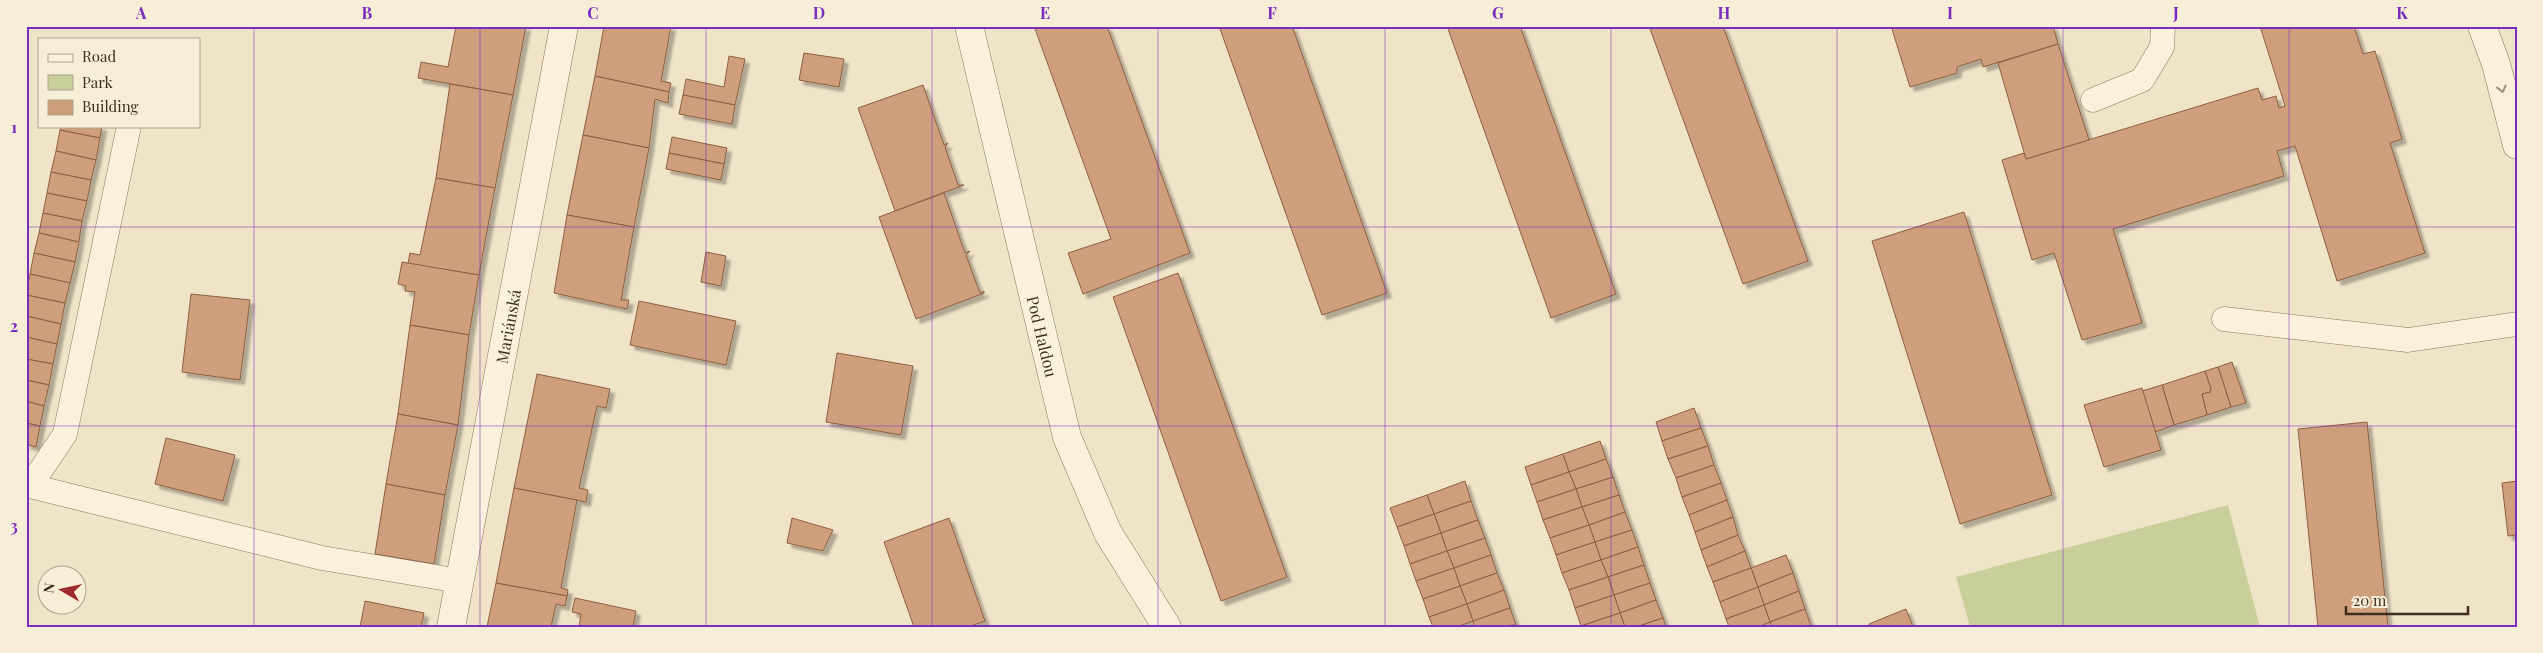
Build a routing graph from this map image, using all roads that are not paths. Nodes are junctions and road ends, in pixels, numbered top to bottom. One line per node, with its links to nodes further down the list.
1 (564, 26): 12 (street, Mariánská)
2 (969, 26): 14 (street, Pod Haldou)
3 (2163, 26): 6 (lane)
4 (2482, 26): 5 (street)
5 (2506, 60): 8 (street, one-way to 8)
6 (2093, 100)
7 (129, 128): 11 (lane)
8 (2517, 145)
9 (2224, 319): 10 (lane)
10 (2517, 324)
11 (28, 485): 12 (lane)
12 (460, 581): 13 (street, Mariánská)
13 (451, 627)
14 (1167, 627)

